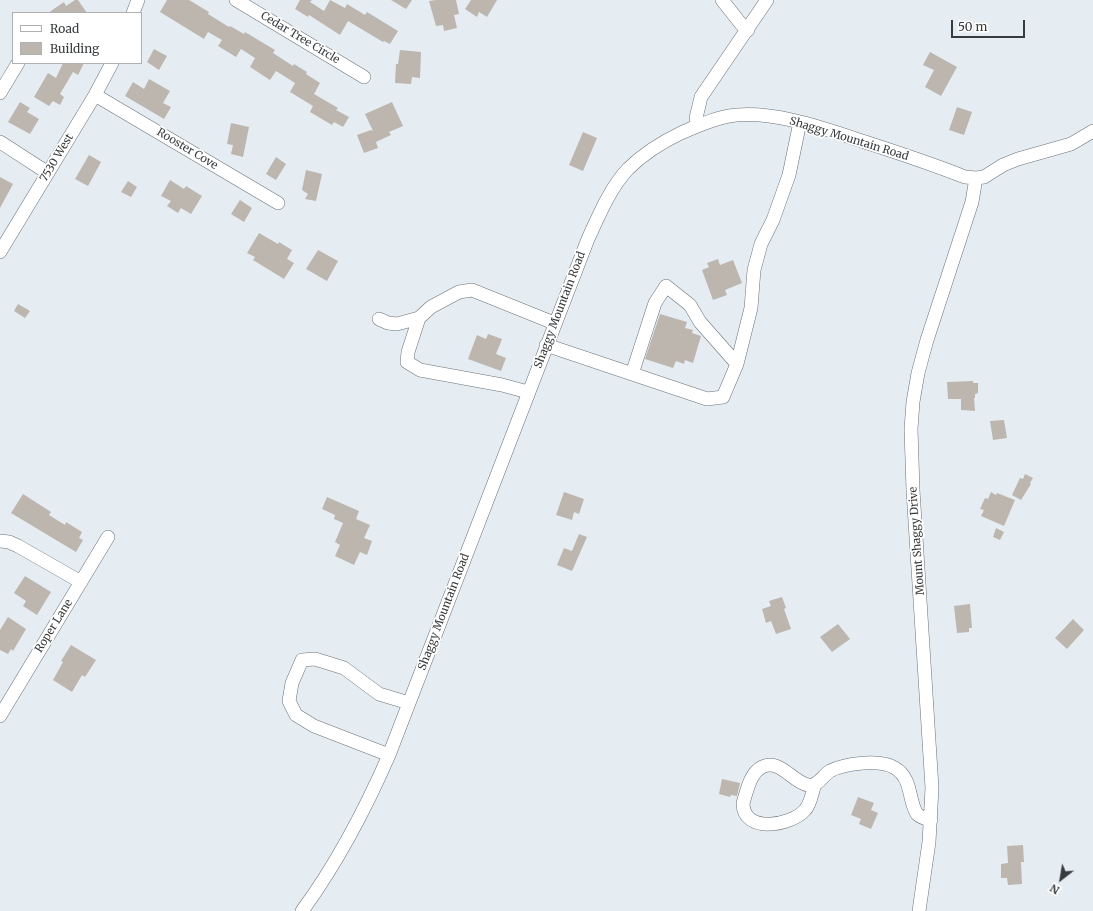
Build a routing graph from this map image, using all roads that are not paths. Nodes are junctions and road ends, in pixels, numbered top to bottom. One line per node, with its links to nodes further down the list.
1 (138, 0): 5 (street)
2 (236, 0): 9 (street, Cedar Tree Circle)
3 (722, 0): 6 (street)
4 (767, 0): 6 (street)
5 (133, 12)
6 (748, 30): 13 (street)
7 (17, 64): 10 (street)
8 (111, 64): 11 (street, 7530 West)
9 (364, 77)
10 (0, 93)
11 (95, 95): 16 (street, 7530 West); 18 (street, Rooster Cove)
12 (800, 122): 13 (street, Shaggy Mountain Road); 17 (street, Shaggy Mountain Road); 24 (street)
13 (698, 125): 22 (street, Shaggy Mountain Road)
14 (1093, 131): 17 (street)
15 (0, 142): 16 (street)
16 (48, 172): 19 (street, 7530 West)
17 (976, 178): 34 (street, Mount Shaggy Drive)
18 (278, 203)
19 (0, 252)
20 (420, 318): 21 (street); 22 (street); 26 (street)
21 (379, 319)
22 (554, 323): 23 (street, Shaggy Mountain Road)
23 (546, 345): 25 (street); 26 (street, Shaggy Mountain Road)
24 (737, 364): 25 (street); 25 (street)
25 (632, 374)
26 (528, 392): 30 (street, Shaggy Mountain Road)
27 (108, 537): 29 (street, Roper Lane)
28 (0, 541): 29 (street)
29 (81, 582): 31 (street, Roper Lane)
30 (408, 703): 32 (street, Shaggy Mountain Road); 32 (street)
31 (0, 716)
32 (389, 755): 35 (street, Shaggy Mountain Road)
33 (815, 784): 33 (street); 34 (street)
34 (931, 820): 36 (street, Mount Shaggy Drive)
35 (302, 911)
36 (919, 911)

